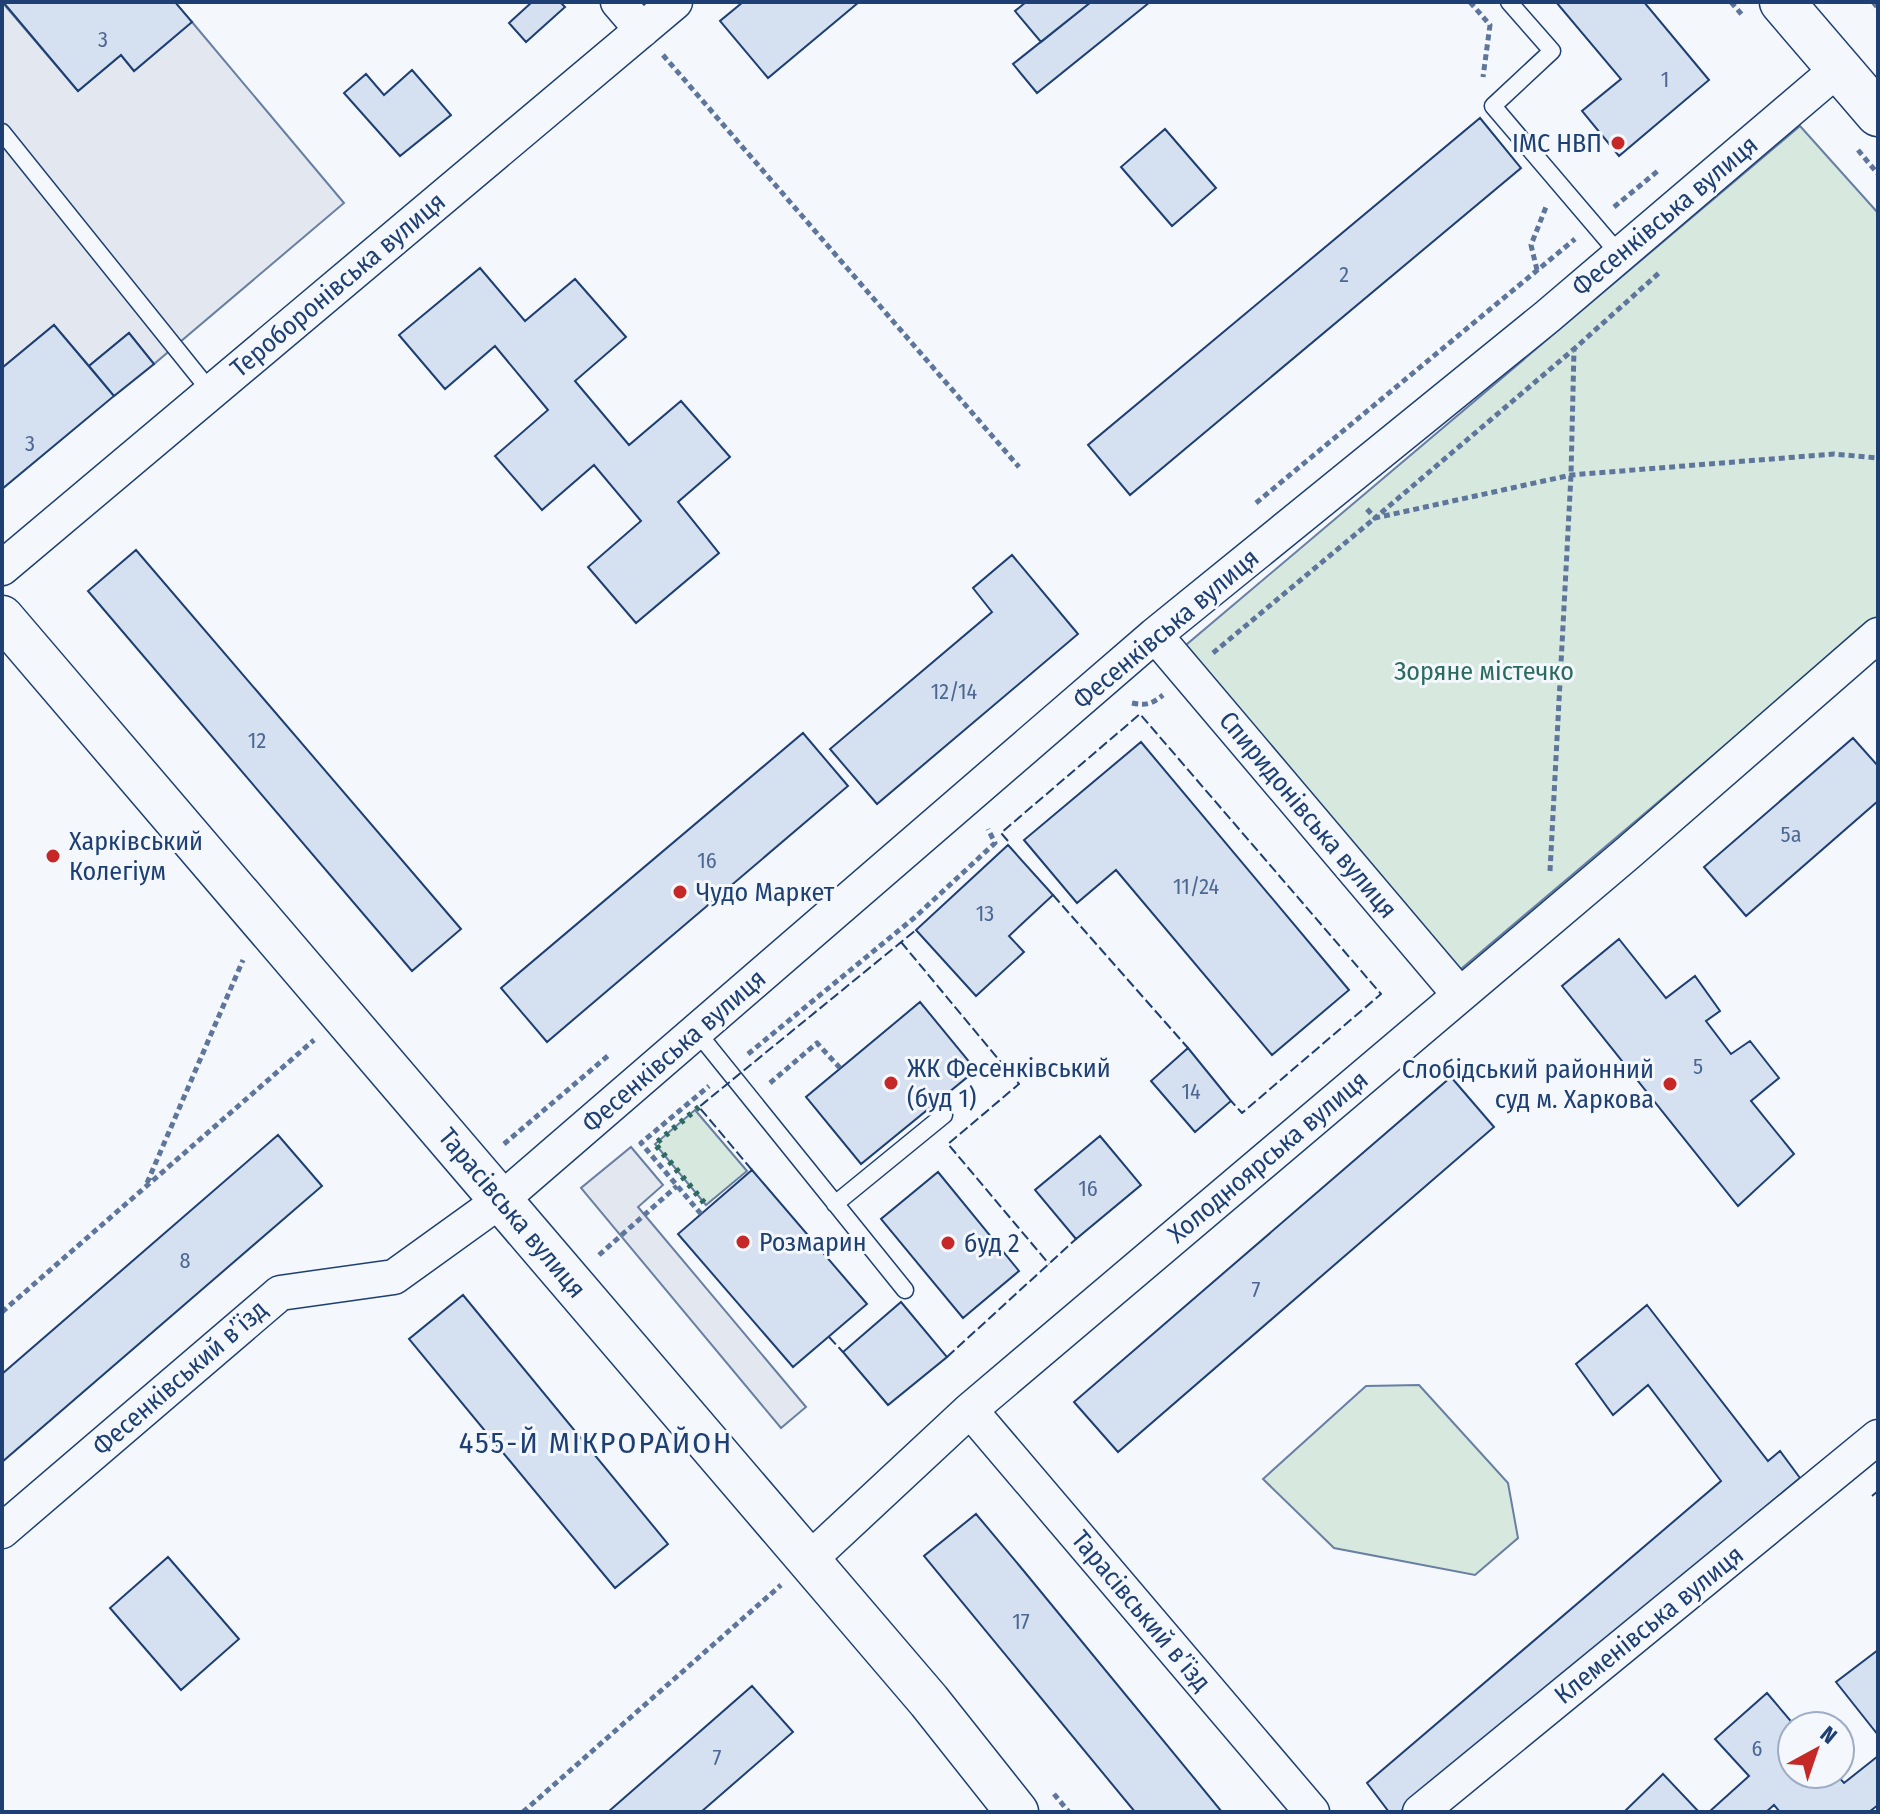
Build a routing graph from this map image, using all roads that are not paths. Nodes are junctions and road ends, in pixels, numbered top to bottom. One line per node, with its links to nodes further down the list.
1 (618, 2): 5 (street)
2 (675, 2): 5 (street, Тероборонівська вулиця)
3 (1509, 2): 9 (lane)
4 (1782, 2): 6 (main road)
5 (642, 30): 10 (street, Тероборонівська вулиця)
6 (1839, 68): 7 (main road); 9 (street, Фесенківська вулиця)
7 (1878, 114)
8 (2, 132): 10 (lane)
9 (1620, 255): 13 (street, Фесенківська вулиця)
10 (211, 392): 11 (street, Тероборонівська вулиця)
11 (2, 568)
12 (2, 617): 18 (street, Тарасівська вулиця)
13 (1155, 635): 15 (street, Спиридонівська вулиця); 16 (street, Фесенківська вулиця)
14 (1878, 635): 15 (street, Холодноярська вулиця)
15 (1460, 995): 21 (street, Холодноярська вулиця)
16 (697, 1032): 18 (street, Фесенківська вулиця); 19 (lane)
17 (944, 1115): 19 (lane)
18 (501, 1200): 23 (street, Фесенківський в’їзд); 24 (street, Тарасівська вулиця)
19 (835, 1204): 20 (lane)
20 (905, 1290)
21 (970, 1410): 24 (street, Холодноярська вулиця); 26 (street, Тарасівський в’їзд)
22 (1878, 1437): 27 (street, Клеменівська вулиця)
23 (2, 1531)
24 (796, 1572): 25 (street, Тарасівська вулиця)
25 (1017, 1812)
26 (1312, 1812)
27 (1420, 1812)

